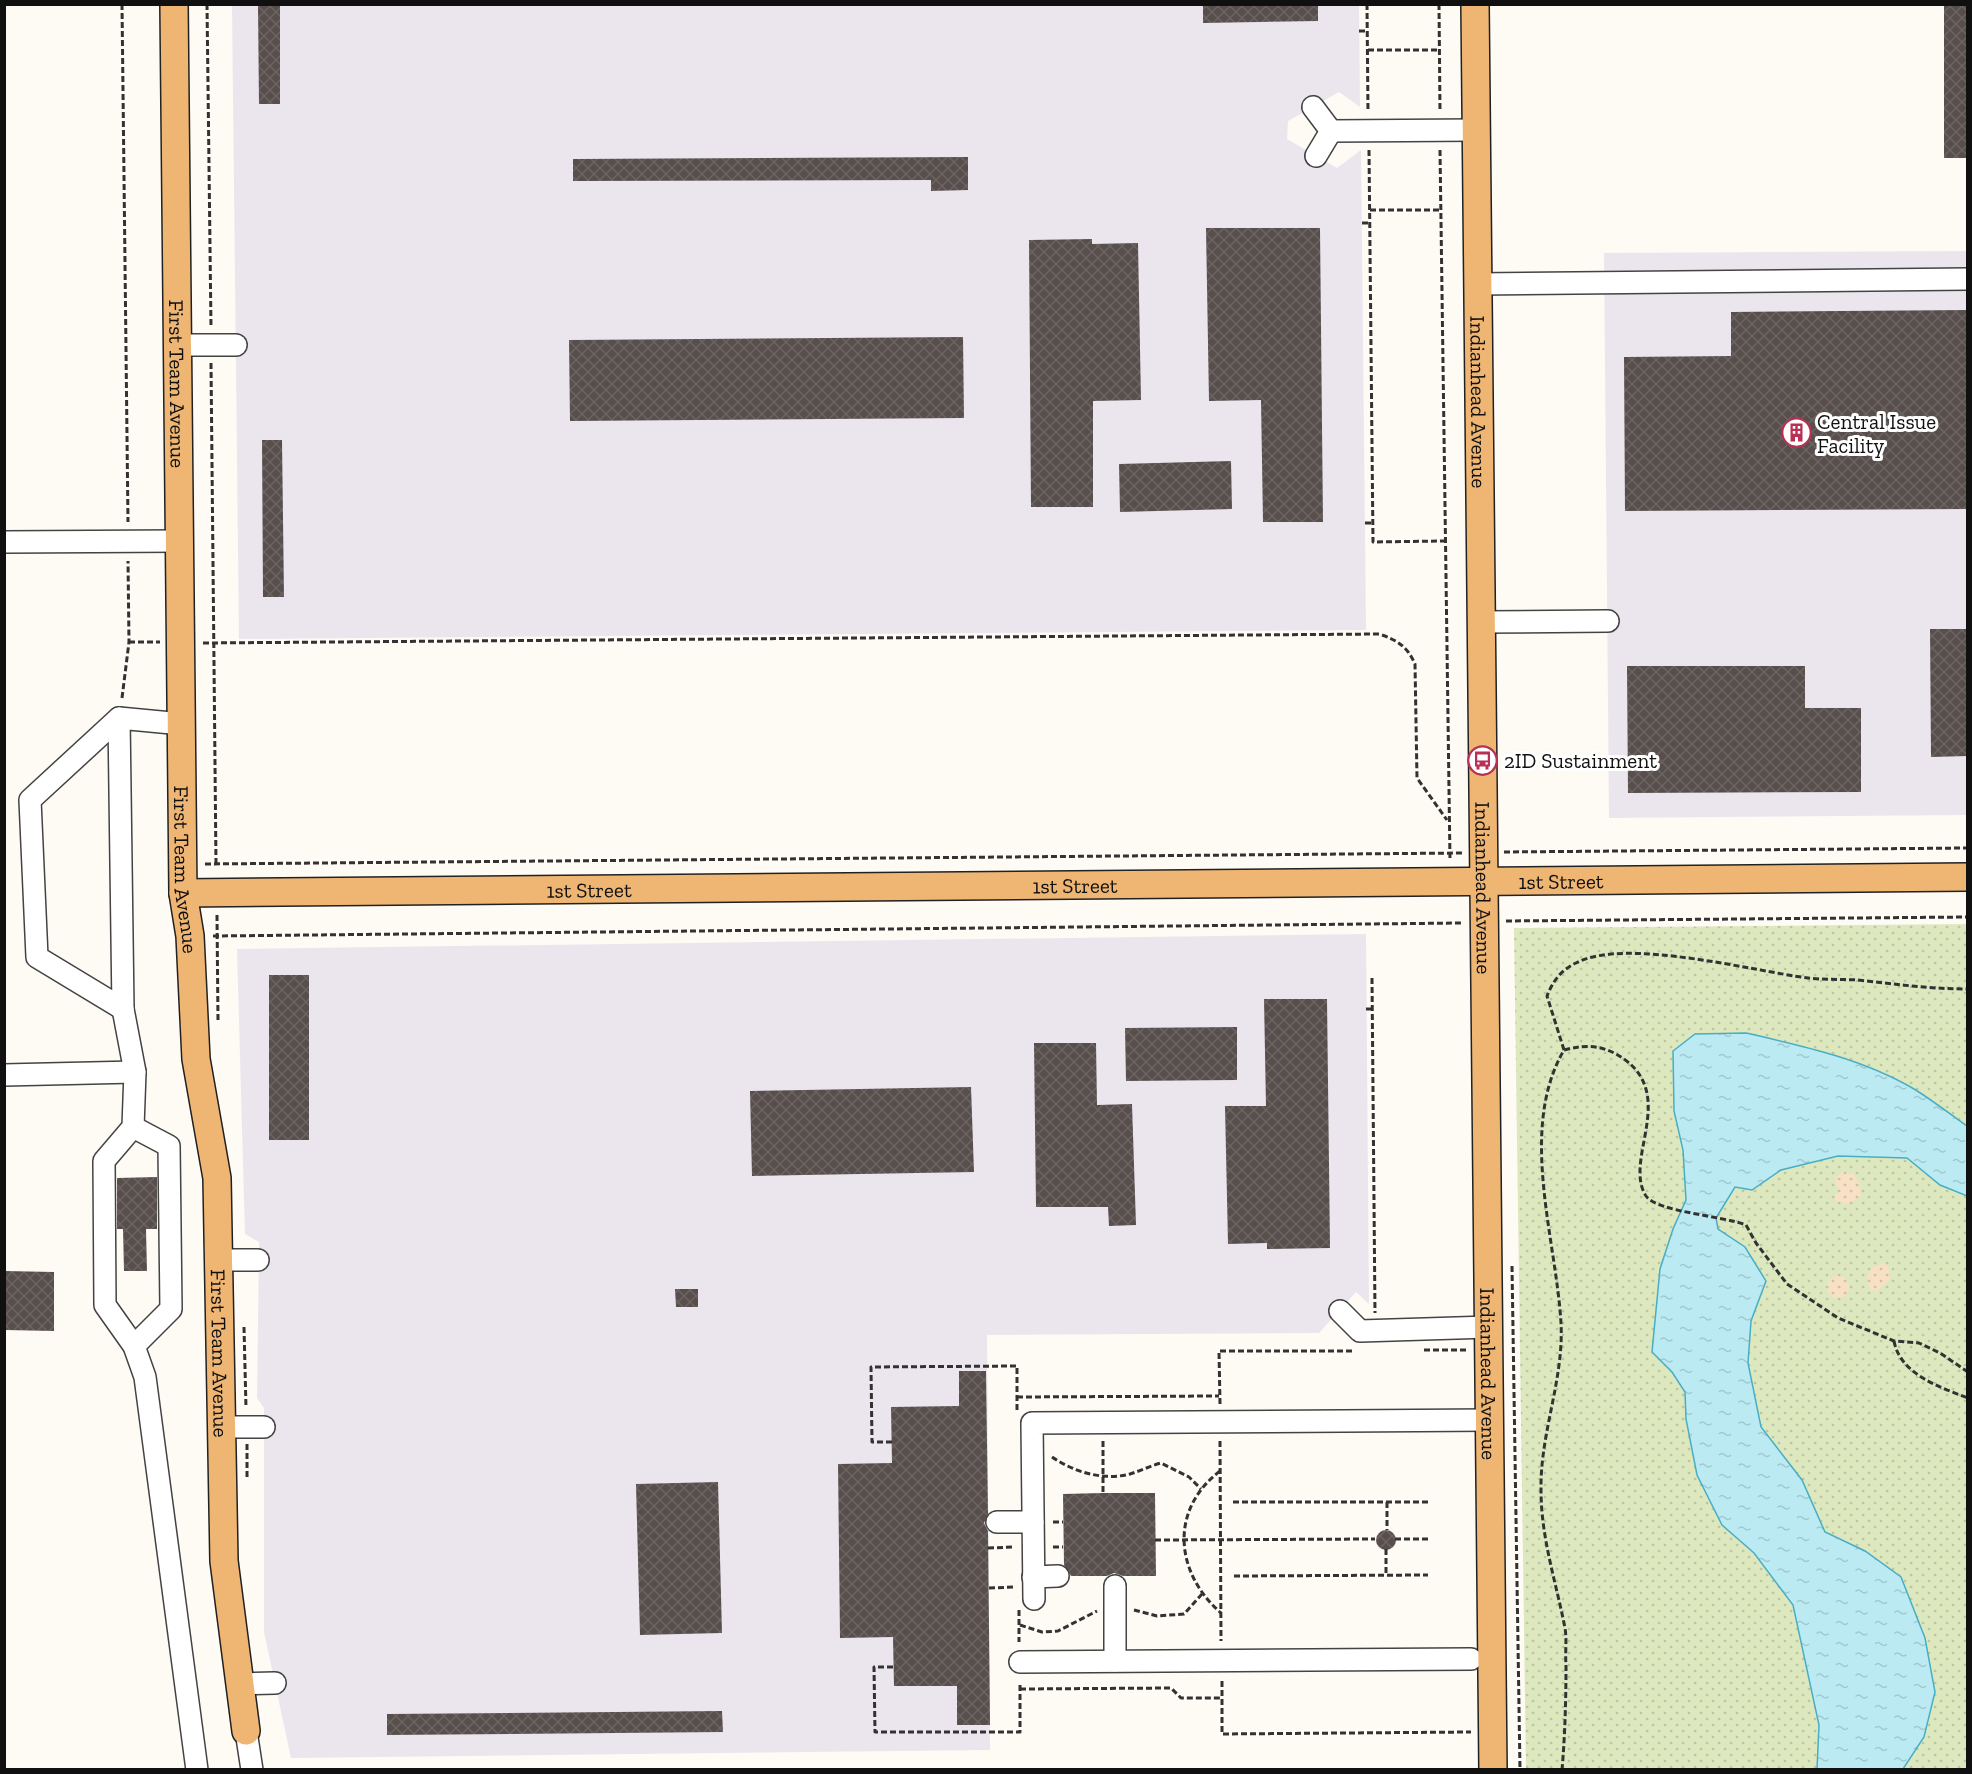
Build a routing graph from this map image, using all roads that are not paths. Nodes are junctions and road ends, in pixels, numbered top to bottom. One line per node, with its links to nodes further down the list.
1 (174, 4): 9 (main road, First Team Avenue)
2 (1475, 4): 4 (main road, Indianhead Avenue)
3 (1313, 107): 5 (lane)
4 (1476, 130): 5 (lane); 8 (main road, Indianhead Avenue)
5 (1331, 131): 6 (lane)
6 (1316, 156)
7 (1968, 279): 8 (lane)
8 (1478, 284): 14 (main road, Indianhead Avenue)
9 (178, 345): 10 (lane); 11 (main road, First Team Avenue)
10 (236, 345)
11 (180, 541): 12 (lane); 16 (main road, First Team Avenue)
12 (4, 542)
13 (1608, 621): 14 (lane)
14 (1481, 622): 18 (main road, Indianhead Avenue)
15 (119, 718): 16 (lane); 20 (lane); 20 (lane)
16 (182, 724): 19 (main road, First Team Avenue)
17 (1968, 877): 18 (main road, 1st Street)
18 (1483, 882): 19 (main road, 1st Street); 27 (main road, Indianhead Avenue)
19 (183, 893): 24 (main road, First Team Avenue)
20 (123, 1009): 21 (lane)
21 (135, 1072): 22 (lane); 23 (lane)
22 (4, 1075)
23 (133, 1127): 28 (lane); 28 (lane)
24 (219, 1260): 25 (lane); 38 (main road, First Team Avenue)
25 (258, 1260)
26 (1340, 1311): 27 (lane)
27 (1489, 1327): 29 (main road, Indianhead Avenue)
28 (134, 1346): 40 (lane)
29 (1490, 1420): 31 (lane); 42 (main road, Indianhead Avenue)
30 (997, 1522): 31 (lane)
31 (1033, 1522): 32 (lane)
32 (1058, 1576)
33 (1115, 1586): 35 (lane)
34 (1471, 1659): 35 (lane)
35 (1116, 1661): 36 (lane)
36 (1020, 1662)
37 (275, 1683): 38 (lane)
38 (240, 1684): 39 (main road, First Team Avenue)
39 (246, 1731): 41 (lane)
40 (198, 1770)
41 (252, 1770)
42 (1493, 1770)

